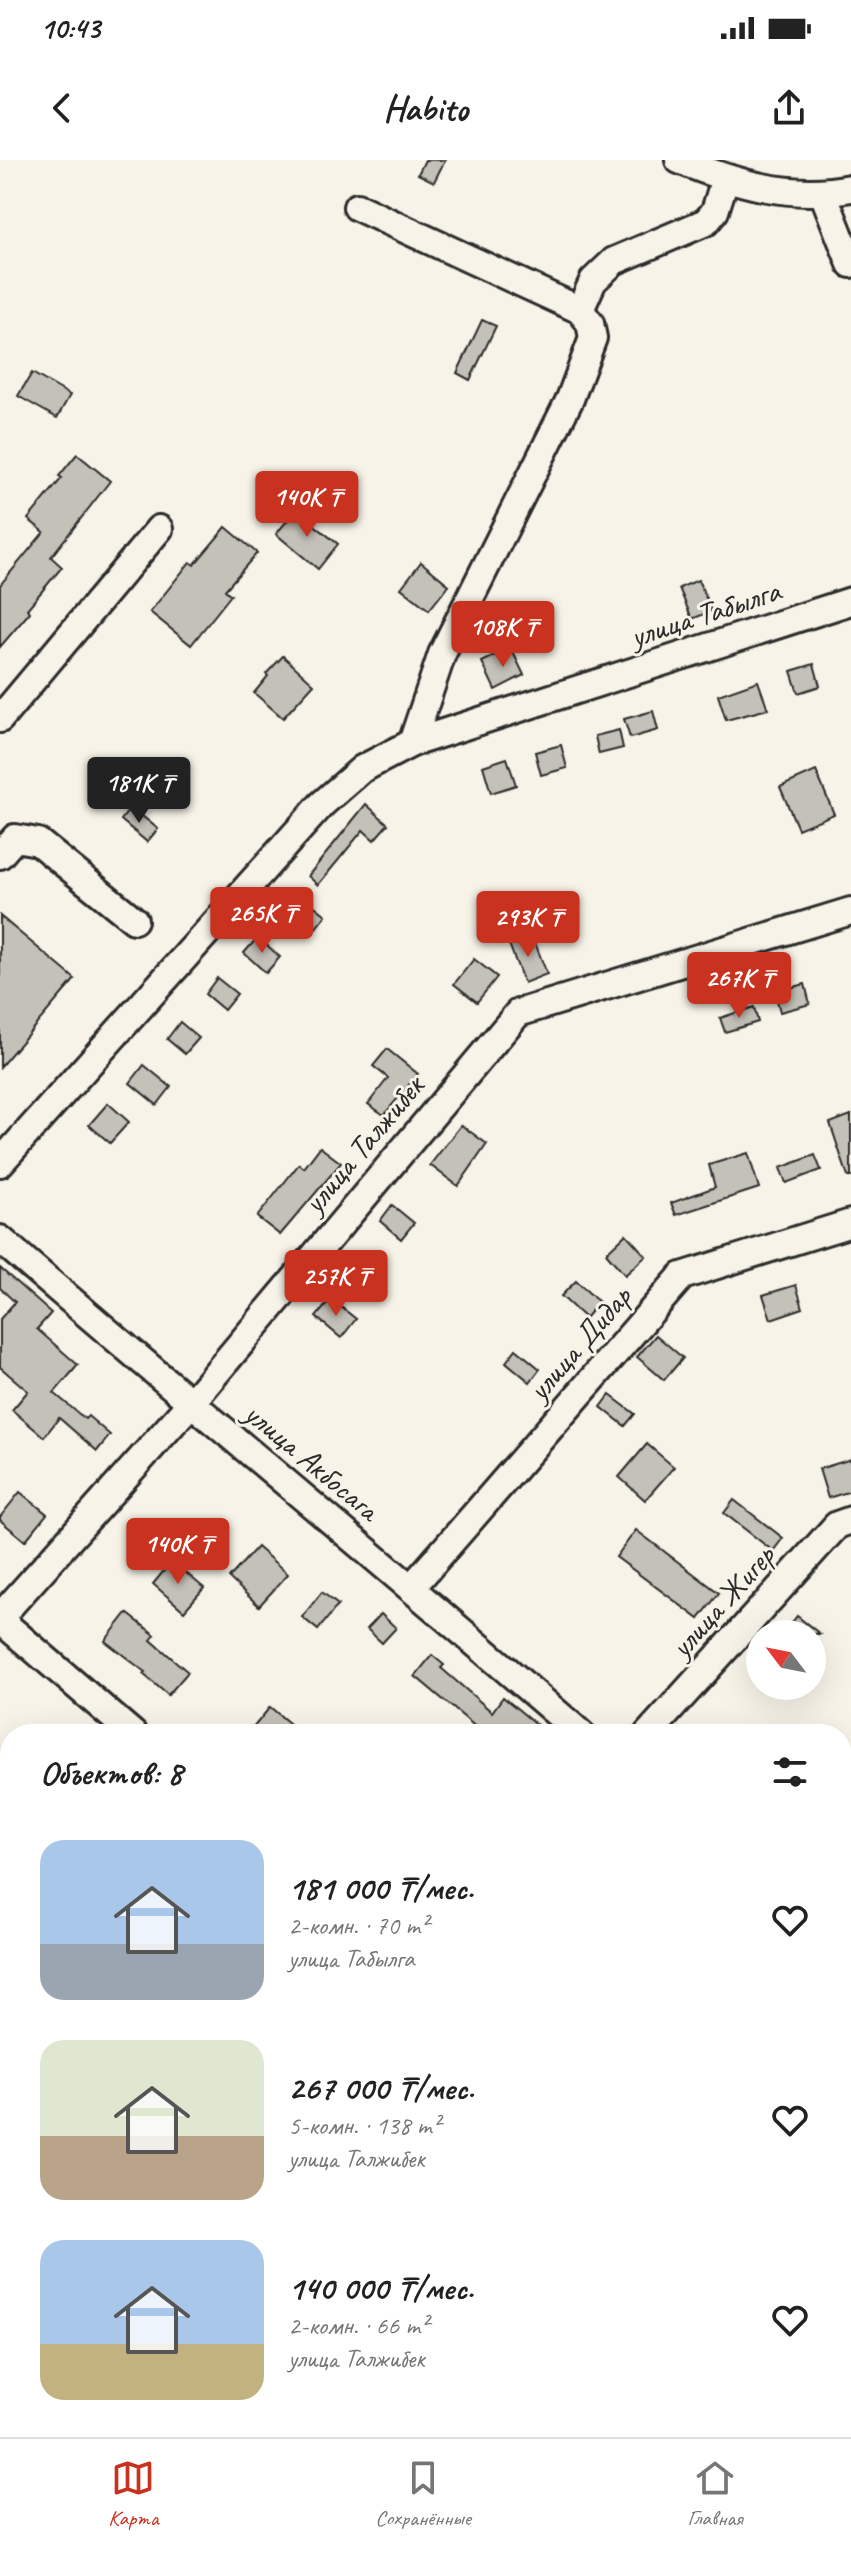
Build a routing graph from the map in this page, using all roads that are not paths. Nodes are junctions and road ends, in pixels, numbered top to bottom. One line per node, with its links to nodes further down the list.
1 (679, 160): 2 (street)
2 (725, 179): 4 (street); 7 (street)
3 (851, 188): 4 (street)
4 (823, 193): 6 (street)
5 (357, 207): 7 (street)
6 (851, 264)
7 (580, 310): 11 (street)
8 (159, 529): 10 (street)
9 (851, 601): 11 (street, улица Табылга)
10 (0, 719)
11 (412, 743): 15 (street, улица Табылга)
12 (0, 855): 14 (street)
13 (851, 911): 18 (street, улица Талжибек)
14 (134, 920)
15 (0, 1163)
16 (851, 1223): 20 (street, улица Дидар)
17 (0, 1239): 18 (street, улица Акбосага)
18 (190, 1404): 20 (street, улица Акбосага); 21 (street, улица Талжибек)
19 (851, 1520): 24 (street, улица Жигер)
20 (412, 1587): 23 (street, улица Акбосага)
21 (0, 1619): 22 (street)
22 (121, 1724)
23 (570, 1724)
24 (657, 1724)

